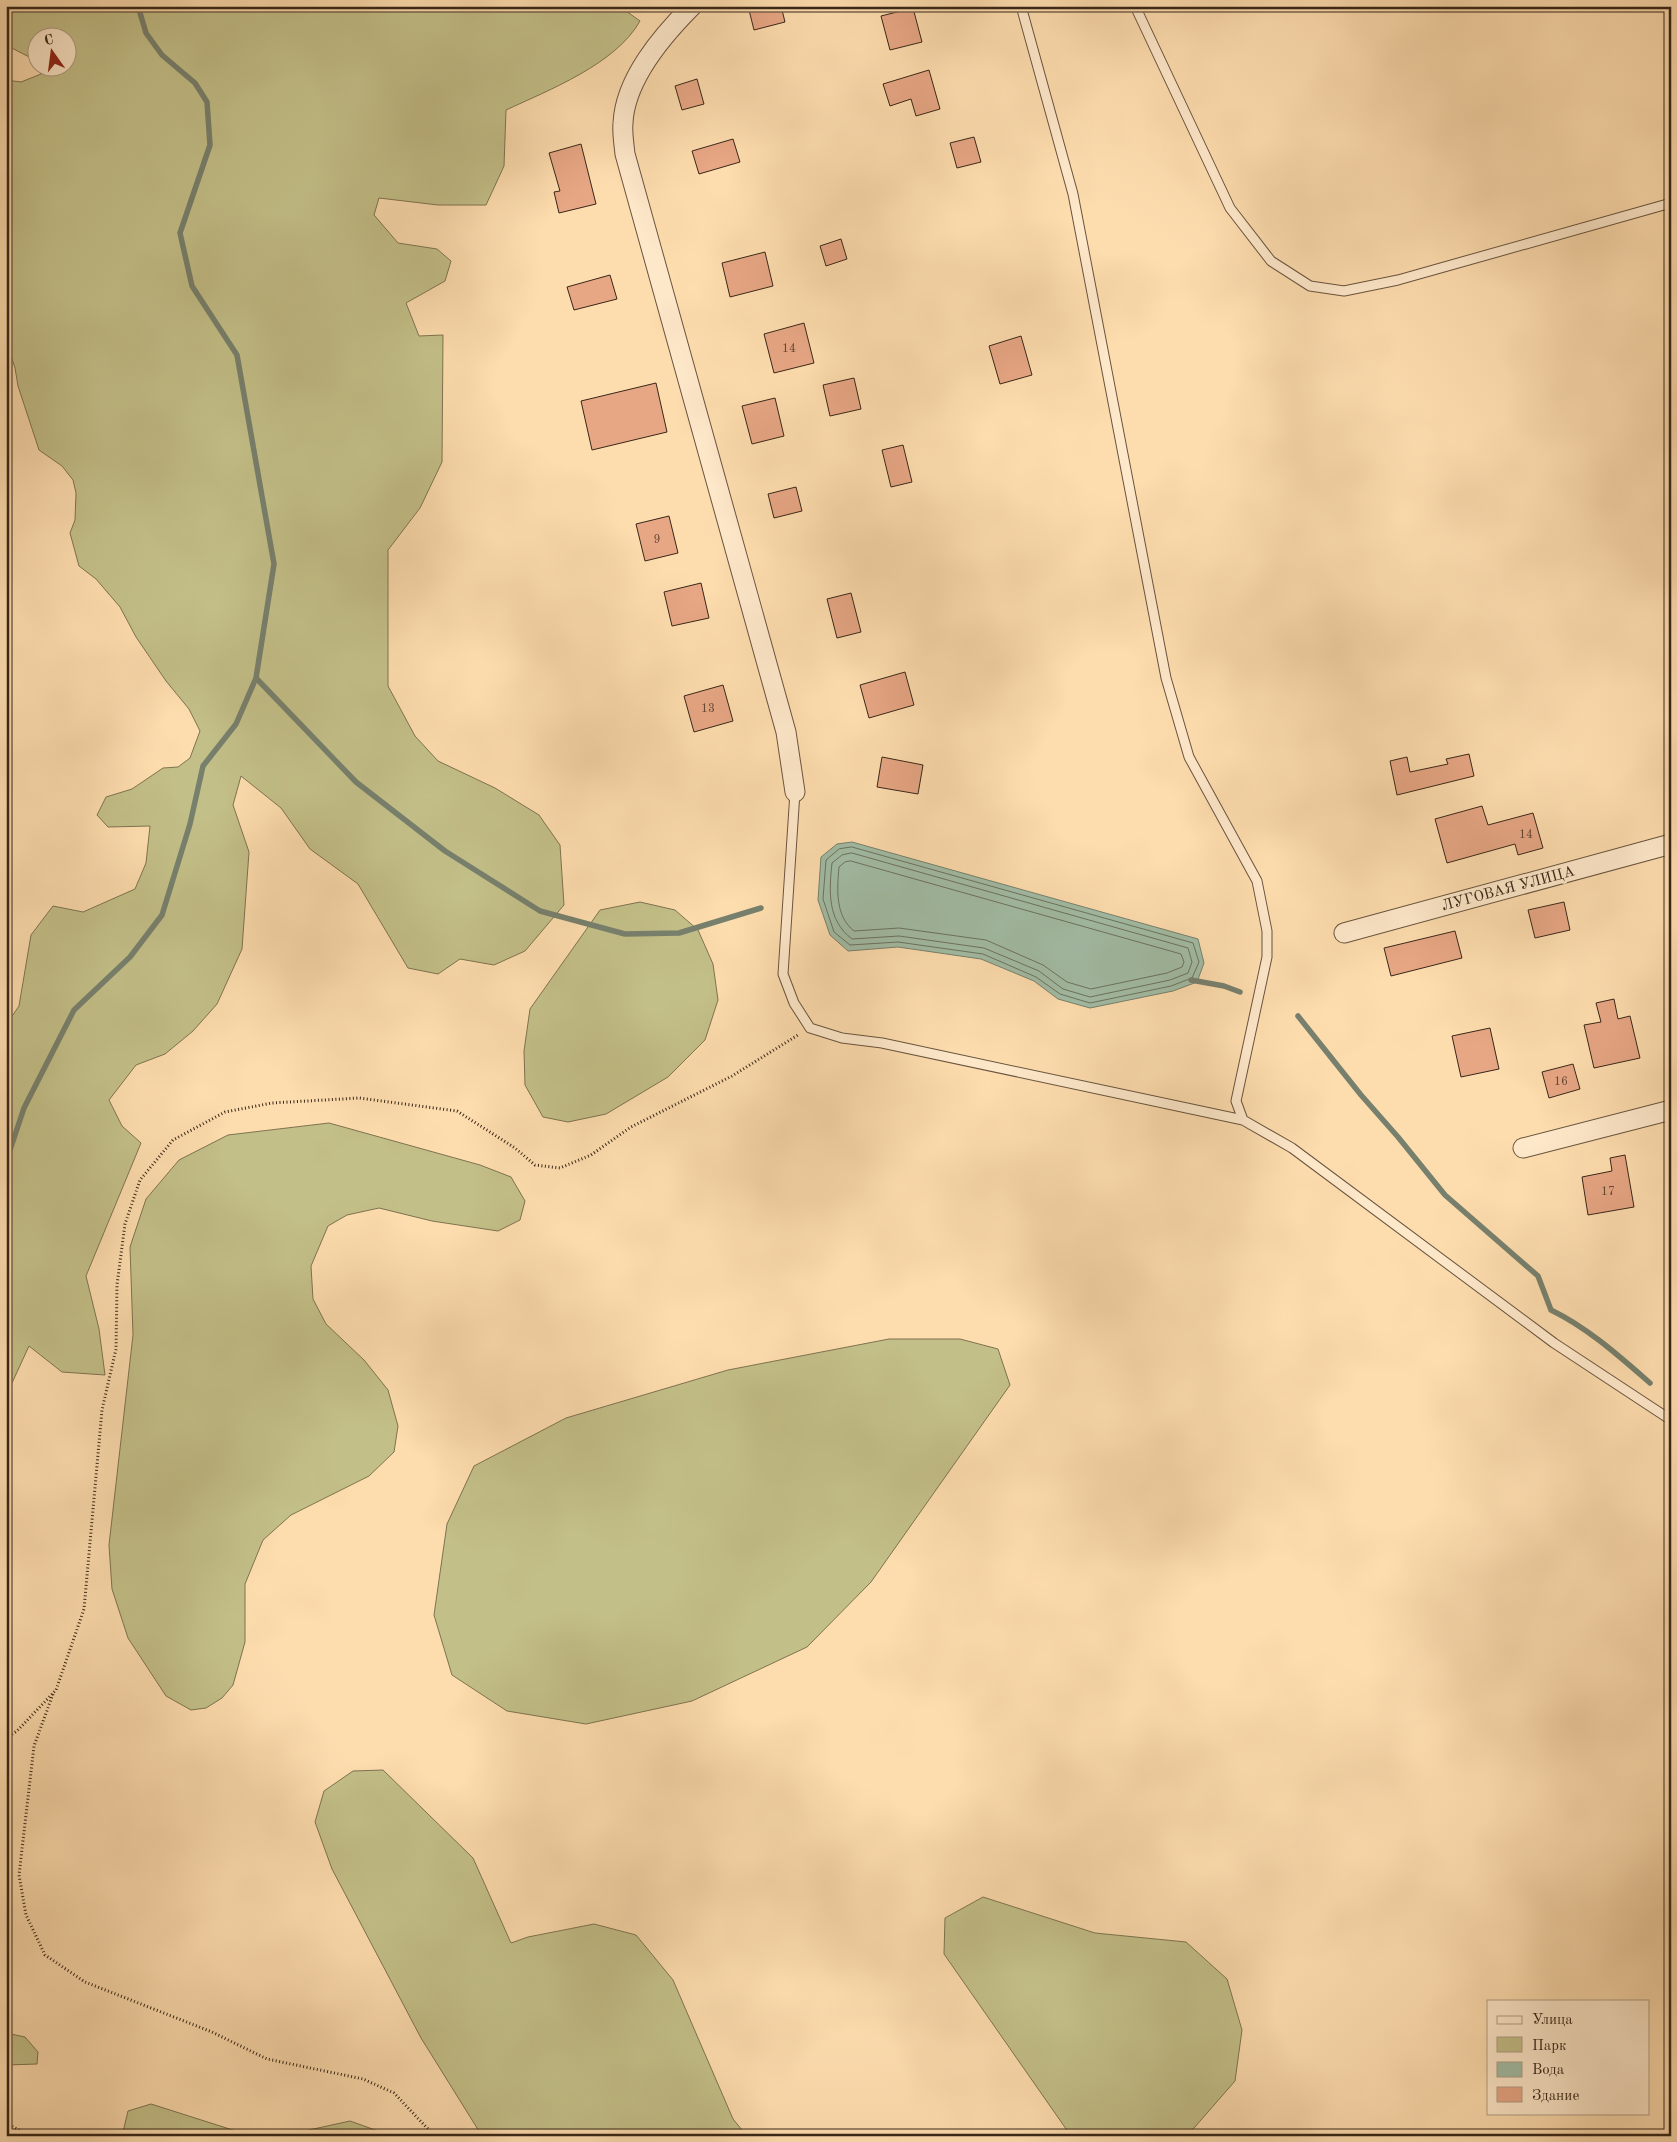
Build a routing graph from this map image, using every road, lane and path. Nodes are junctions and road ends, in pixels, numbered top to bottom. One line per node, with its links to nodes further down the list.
1 (692, 6): 5 (street)
2 (1021, 6): 10 (lane)
3 (1135, 6): 4 (lane)
4 (1671, 203)
5 (795, 792): 8 (lane)
6 (1671, 844): 7 (street, ЛУГОВАЯ УЛИЦА)
7 (1344, 933)
8 (810, 1028): 10 (lane); 13 (path)
9 (1671, 1110): 11 (street)
10 (1243, 1120): 12 (lane)
11 (1524, 1148)
12 (1671, 1420)
13 (53, 1693): 14 (path); 17 (path)
14 (6, 1738)
15 (6, 2123): 16 (path)
16 (30, 2136)
17 (430, 2136)

